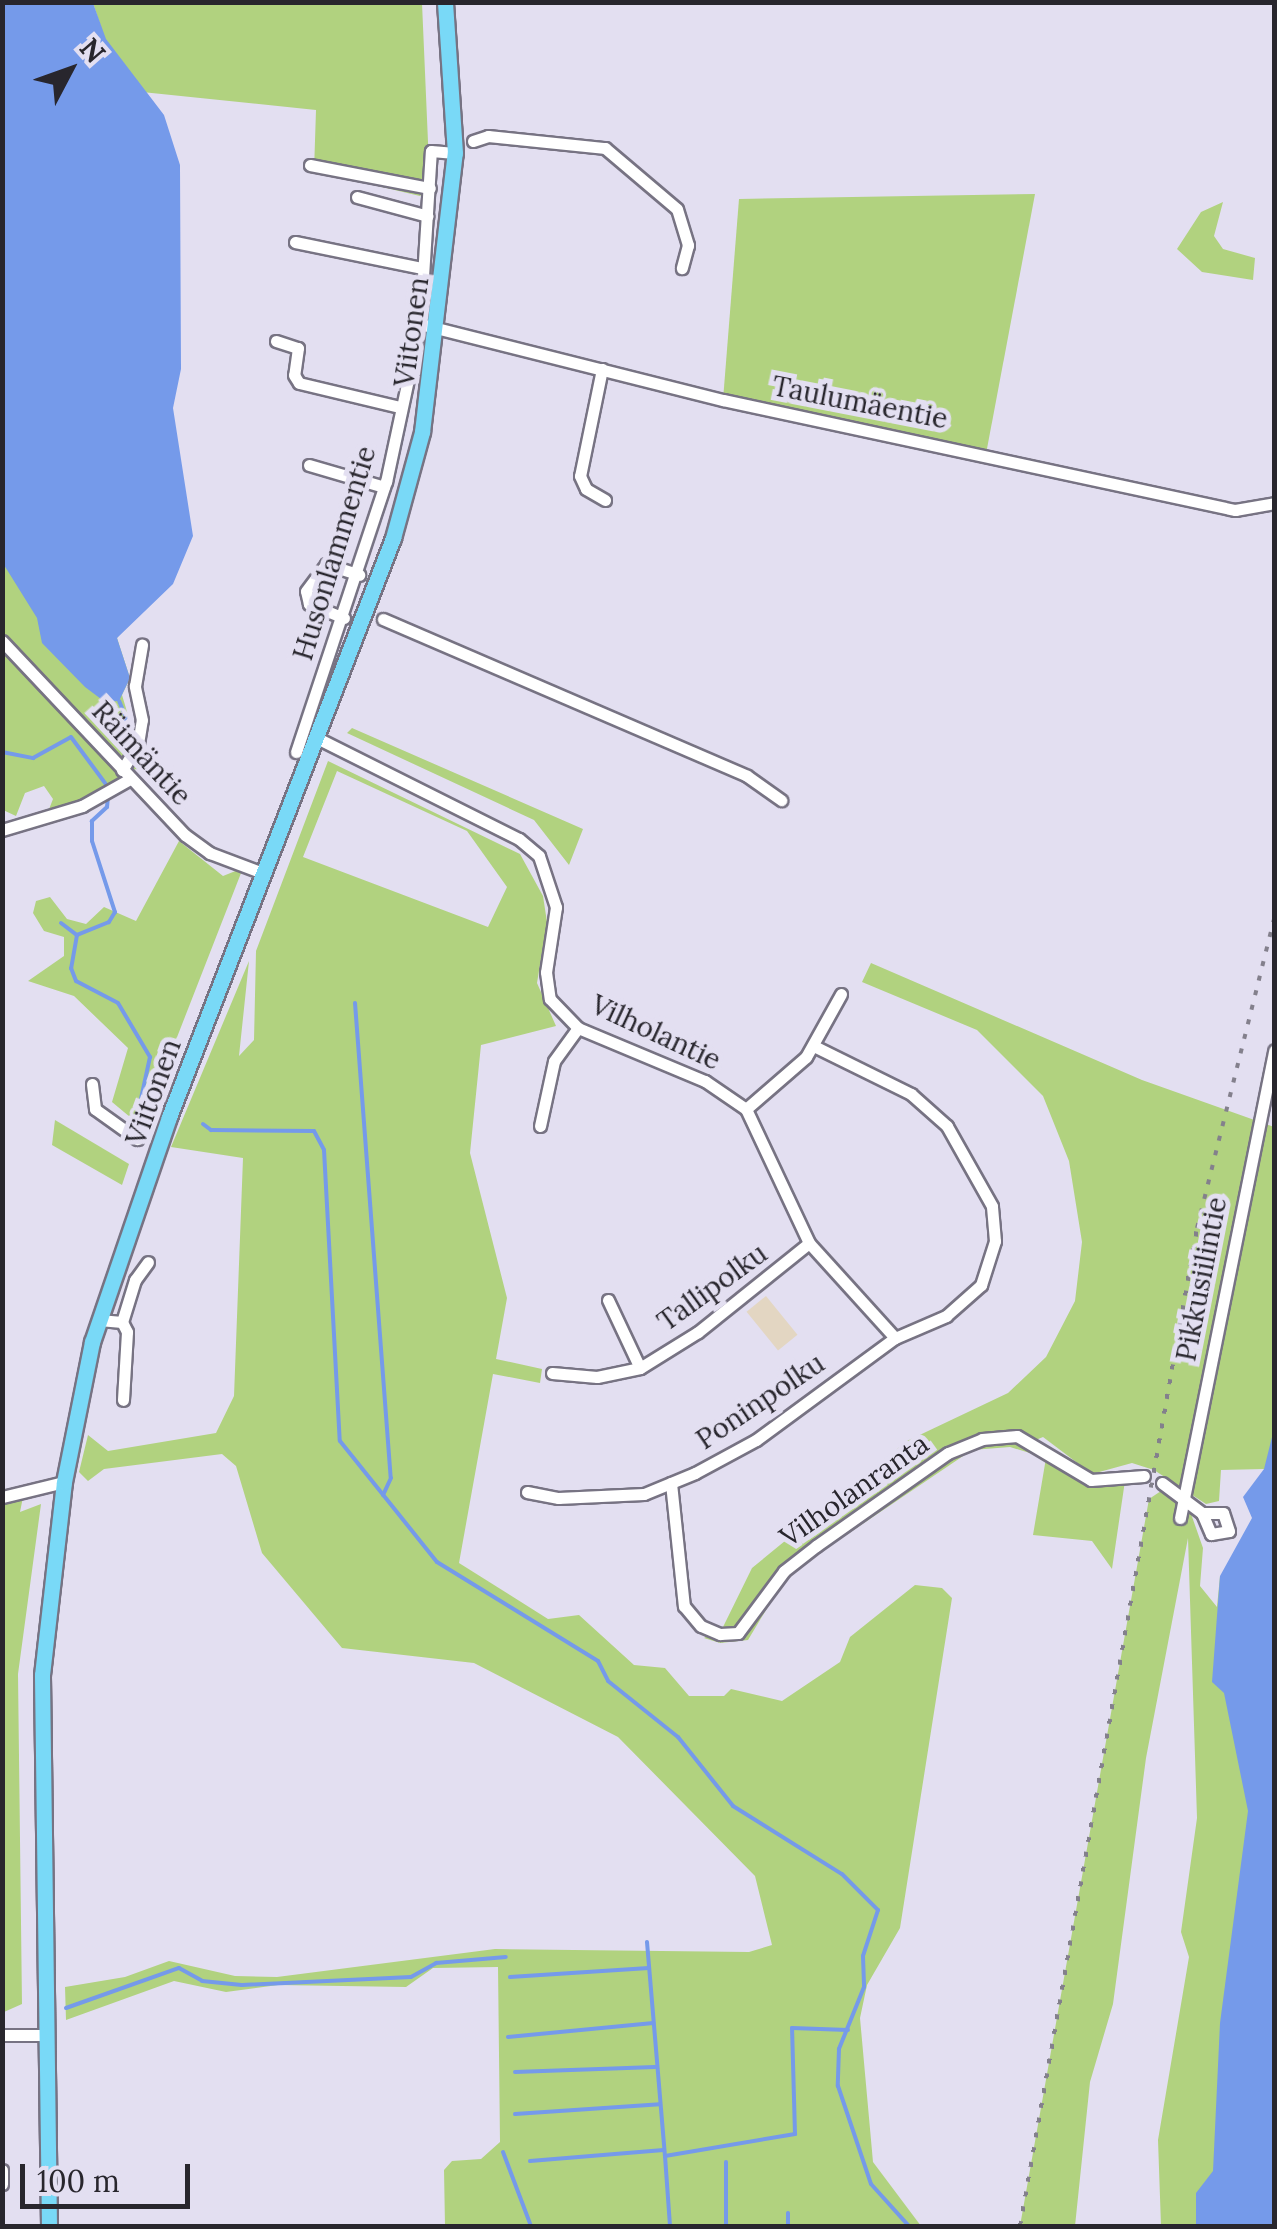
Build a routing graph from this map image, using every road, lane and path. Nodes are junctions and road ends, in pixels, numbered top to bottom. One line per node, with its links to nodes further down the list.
1 (445, 2): 3 (main road, Viitonen)
2 (473, 142): 10 (street)
3 (455, 154): 5 (street, Husonlammentie); 12 (main road, Viitonen)
4 (310, 165): 5 (street)
5 (430, 188): 7 (street, Husonlammentie)
6 (357, 197): 7 (street)
7 (428, 216): 9 (street, Husonlammentie)
8 (295, 242): 9 (street)
9 (422, 268): 11 (street, Husonlammentie)
10 (682, 268)
11 (420, 324): 12 (street, Taulumäentie); 15 (street, Husonlammentie)
12 (438, 328): 14 (street, Taulumäentie); 25 (main road, Viitonen)
13 (276, 340): 15 (street)
14 (602, 370): 18 (street); 19 (street, Taulumäentie)
15 (400, 407): 17 (street, Husonlammentie)
16 (309, 465): 17 (street)
17 (384, 488): 20 (street, Husonlammentie)
18 (605, 500)
19 (1274, 503)
20 (359, 575): 21 (street, Husonlammentie); 21 (street)
21 (344, 618): 26 (street, Husonlammentie)
22 (382, 619): 28 (street)
23 (2, 641): 27 (street, Räimäntie)
24 (142, 645): 27 (street)
25 (317, 738): 30 (main road, Viitonen); 32 (street, Vilholantie)
26 (296, 752)
27 (126, 775): 29 (street); 30 (street, Räimäntie)
28 (781, 800)
29 (2, 830)
30 (263, 873): 42 (main road, Viitonen)
31 (841, 994): 33 (street)
32 (578, 1028): 36 (street, Vilholantie); 37 (street)
33 (814, 1046): 36 (street); 44 (street, Poninpolku)
34 (1274, 1050): 54 (street, Pikkusiilintie)
35 (92, 1084): 38 (street)
36 (746, 1109): 39 (street)
37 (540, 1126)
38 (138, 1138)
39 (809, 1243): 44 (street); 45 (street, Tallipolku)
40 (148, 1262): 43 (street)
41 (608, 1300): 45 (street, Tallipolku)
42 (100, 1320): 43 (street); 49 (main road, Viitonen)
43 (122, 1322): 47 (street)
44 (895, 1338): 50 (street, Poninpolku)
45 (640, 1368): 46 (street, Tallipolku)
46 (552, 1372)
47 (123, 1400)
48 (1144, 1476): 50 (street, Vilholanranta)
49 (64, 1482): 53 (street); 58 (main road, Viitonen)
50 (671, 1483): 52 (street, Poninpolku)
51 (1162, 1483): 54 (street)
52 (528, 1492)
53 (2, 1497)
54 (1187, 1499): 55 (street); 56 (street, Pikkusiilintie)
55 (1202, 1513)
56 (1180, 1518)
57 (2, 2035): 58 (street)
58 (47, 2035): 61 (main road, Viitonen)
59 (2, 2170): 60 (street)
60 (2, 2184)
61 (48, 2226)

